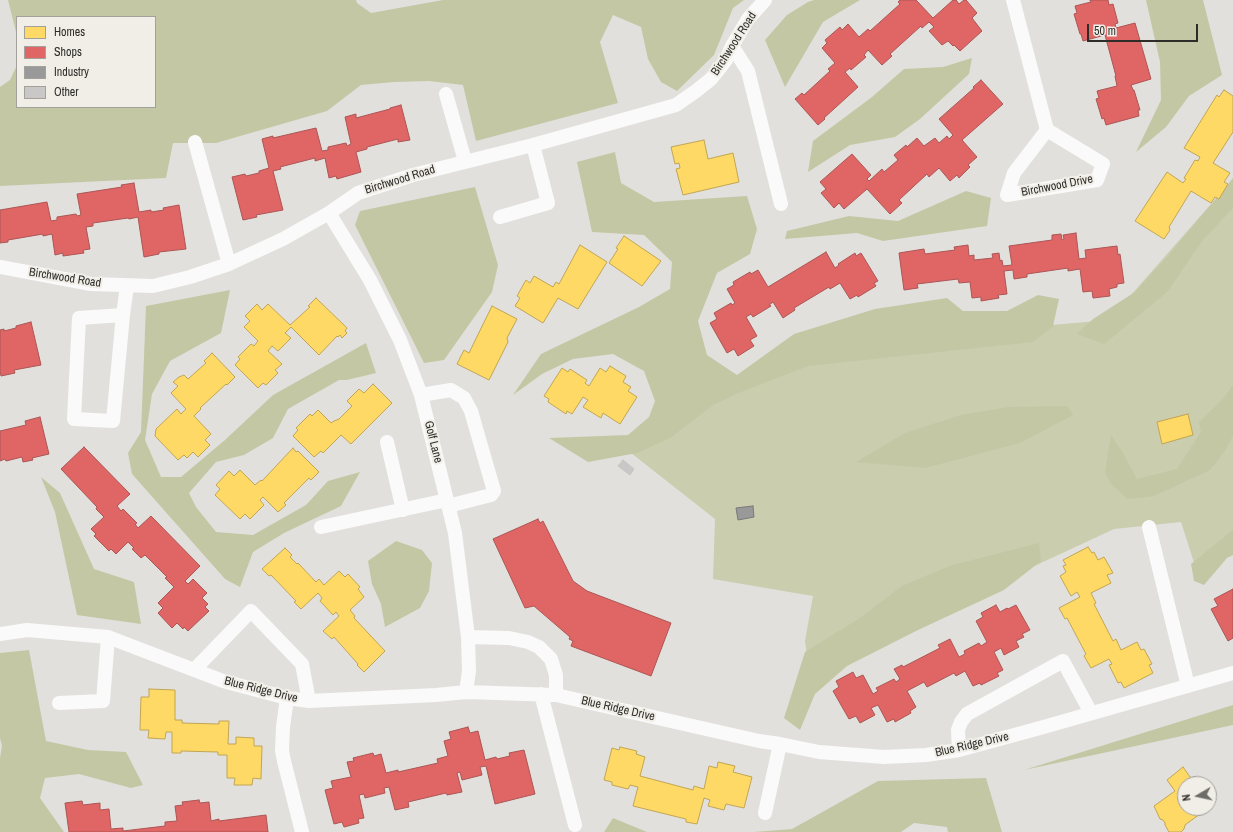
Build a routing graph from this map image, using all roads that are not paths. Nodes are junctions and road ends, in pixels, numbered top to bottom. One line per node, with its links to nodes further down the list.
1 (765, 0): 3 (street, Birchwood Road)
2 (1013, 0): 5 (street)
3 (732, 46): 7 (street, Birchwood Road); 9 (street)
4 (446, 94): 8 (street)
5 (1047, 130): 5 (street, Birchwood Drive)
6 (195, 142): 12 (street)
7 (533, 145): 8 (street, Birchwood Road); 11 (street)
8 (465, 161): 10 (street, Birchwood Road)
9 (781, 204)
10 (329, 213): 12 (street, Birchwood Road); 16 (street, Golf Lane)
11 (500, 217)
12 (229, 264): 14 (street, Birchwood Road)
13 (0, 266): 14 (street, Birchwood Road)
14 (127, 286): 15 (street)
15 (123, 315): 15 (street)
16 (421, 395): 18 (street, Golf Lane); 18 (street)
17 (387, 442): 19 (street)
18 (448, 503): 19 (street); 24 (street, Golf Lane)
19 (403, 510): 20 (street)
20 (321, 527)
21 (1149, 527): 27 (street)
22 (0, 634): 23 (street, Blue Ridge Drive)
23 (108, 637): 25 (street, Blue Ridge Drive); 33 (street)
24 (468, 637): 28 (street, Golf Lane); 30 (street)
25 (194, 670): 31 (street, Blue Ridge Drive); 32 (street)
26 (1233, 673): 27 (street, Blue Ridge Drive)
27 (1188, 686): 34 (street, Blue Ridge Drive)
28 (466, 692): 29 (street, Blue Ridge Drive); 32 (street, Blue Ridge Drive)
29 (541, 694): 30 (street, Blue Ridge Drive); 38 (street)
30 (556, 695): 35 (street, Blue Ridge Drive)
31 (287, 698): 32 (street, Blue Ridge Drive); 39 (street)
32 (309, 701)
33 (59, 703)
34 (1092, 713): 36 (street, Blue Ridge Drive); 36 (street)
35 (780, 744): 36 (street, Blue Ridge Drive); 37 (street)
36 (959, 750)
37 (765, 813)
38 (575, 825)
39 (302, 832)

